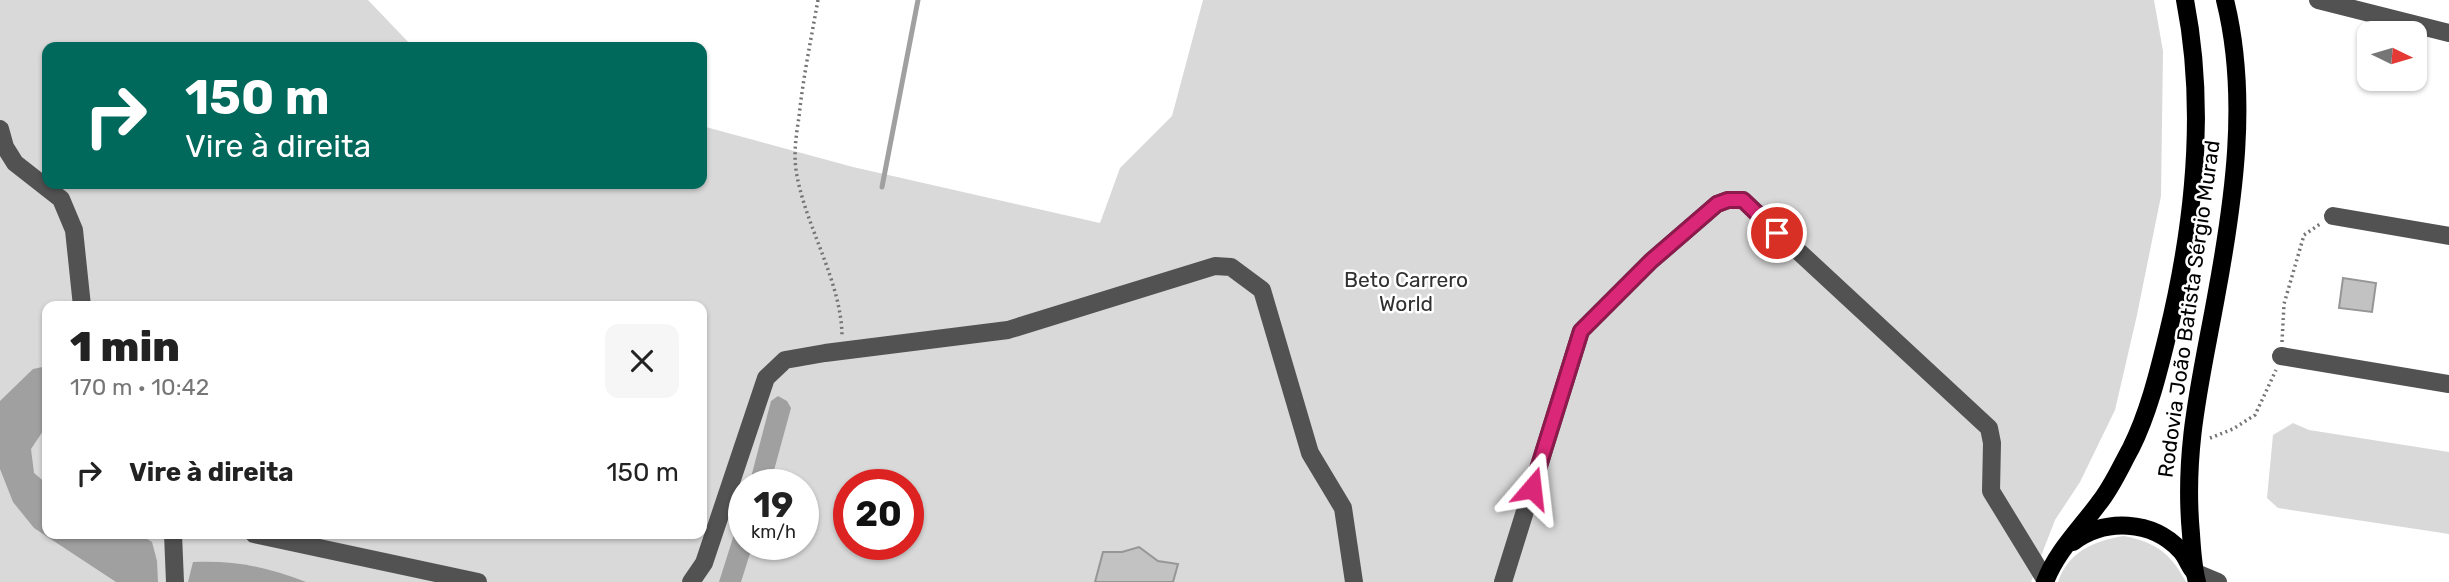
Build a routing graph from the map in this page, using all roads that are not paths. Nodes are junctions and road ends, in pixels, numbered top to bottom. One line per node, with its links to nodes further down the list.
1 (2185, 0): 15 (main road, Rodovia João Batista Sérgio Murad)
2 (2225, 0): 16 (main road, Rodovia João Batista Sérgio Murad)
3 (2318, 0): 4 (street)
4 (2449, 33)
5 (0, 129): 6 (street)
6 (42, 184)
7 (48, 189): 10 (street)
8 (2333, 216): 9 (street)
9 (2449, 236)
10 (81, 301)
11 (2281, 356): 12 (street)
12 (2449, 384)
13 (173, 539): 18 (street)
14 (277, 539): 19 (street)
15 (2063, 550): 16 (main road); 17 (main road, Rodovia João Batista Sérgio Murad)
16 (2196, 577): 23 (street)
17 (2045, 581): 22 (street)
18 (175, 582)
19 (478, 582)
20 (691, 582): 21 (street)
21 (1354, 582)
22 (1503, 582)
23 (2218, 582)

